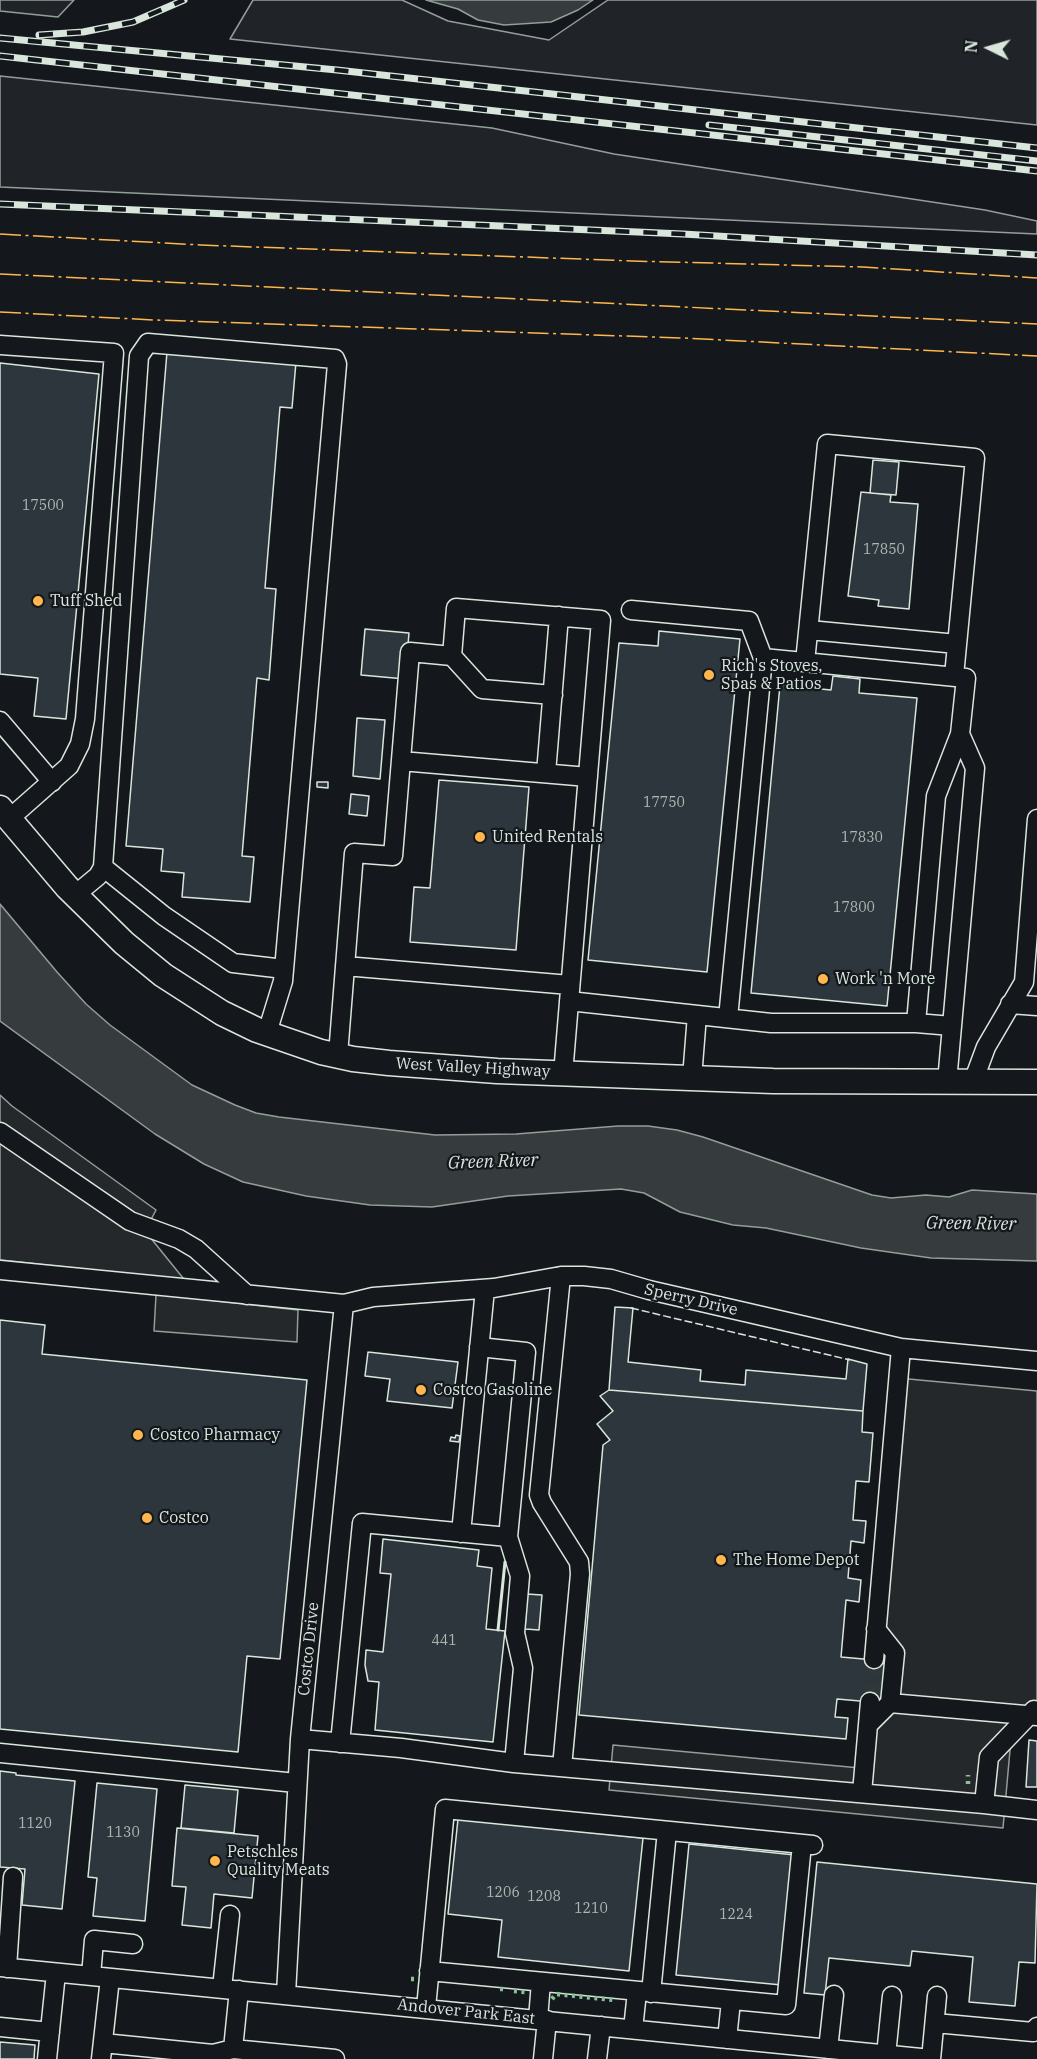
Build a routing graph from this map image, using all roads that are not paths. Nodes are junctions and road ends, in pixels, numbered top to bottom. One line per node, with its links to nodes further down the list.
1 (0, 345): 16 (street)
2 (631, 610): 7 (street)
3 (559, 616): 6 (street); 10 (street); 15 (street)
4 (809, 630): 5 (street); 5 (street); 8 (street)
5 (957, 644): 9 (street)
6 (452, 656): 10 (street); 13 (street)
7 (764, 658): 8 (street); 27 (street)
8 (805, 662): 9 (street)
9 (954, 676): 12 (street)
10 (553, 694): 14 (street)
11 (0, 721): 16 (street)
12 (960, 734): 28 (street); 29 (street)
13 (401, 761): 14 (street); 21 (street)
14 (546, 773): 15 (street)
15 (588, 777): 23 (street)
16 (52, 782): 17 (street)
17 (5, 813): 20 (main road, West Valley Highway)
18 (1037, 819): 24 (street)
19 (103, 867): 20 (street); 22 (street); 22 (street)
20 (75, 895): 30 (main road, West Valley Highway)
21 (345, 966): 23 (street); 31 (street)
22 (284, 969): 30 (street)
23 (570, 993): 26 (street); 32 (street)
24 (1010, 1004): 25 (street); 35 (street)
25 (1037, 1006)
26 (697, 1015): 27 (street); 33 (street)
27 (728, 1018): 28 (street)
28 (916, 1023): 29 (street)
29 (952, 1026): 34 (street)
30 (267, 1033): 31 (main road, West Valley Highway)
31 (338, 1055): 32 (main road, West Valley Highway)
32 (563, 1074): 33 (main road, West Valley Highway)
33 (692, 1078): 34 (main road, West Valley Highway)
34 (947, 1082): 35 (main road, West Valley Highway)
35 (973, 1082): 36 (main road, West Valley Highway)
36 (1037, 1082)
37 (0, 1132): 41 (street)
38 (0, 1270): 41 (street, Sperry Drive)
39 (561, 1276): 40 (street, Sperry Drive); 44 (street, Sperry Drive); 58 (street)
40 (485, 1289): 42 (street, Sperry Drive); 43 (street)
41 (247, 1294): 42 (street, Sperry Drive)
42 (344, 1304): 54 (street, Costco Drive)
43 (479, 1347): 46 (street); 47 (street)
44 (901, 1348): 45 (street, Sperry Drive); 48 (street)
45 (1037, 1361)
46 (461, 1533): 47 (street); 55 (street)
47 (508, 1537): 57 (street)
48 (876, 1629): 49 (street); 51 (street)
49 (874, 1659)
50 (870, 1702): 53 (street)
51 (890, 1703): 52 (street); 53 (street)
52 (1034, 1713): 61 (street)
53 (868, 1725): 60 (street)
54 (300, 1739): 55 (street); 59 (street, Costco Drive)
55 (340, 1743): 57 (street)
56 (0, 1753): 59 (street)
57 (513, 1763): 58 (street)
58 (562, 1767): 60 (street)
59 (296, 1783): 75 (street, Costco Drive)
60 (862, 1793): 61 (street)
61 (984, 1804): 62 (street)
62 (1037, 1810)
63 (667, 1831): 68 (street); 74 (street); 79 (street)
64 (14, 1877): 67 (street)
65 (230, 1915): 73 (street)
66 (133, 1944): 70 (street)
67 (4, 1968): 69 (street, Andover Park East)
68 (429, 1971): 72 (street); 80 (street)
69 (56, 1973): 70 (street, Andover Park East); 87 (street)
70 (91, 1976): 71 (street, Andover Park East)
71 (110, 1978): 73 (street, Andover Park East); 92 (street)
72 (541, 1982): 74 (street); 81 (street)
73 (231, 1989): 75 (street, Andover Park East); 89 (street)
74 (644, 1992): 79 (street); 86 (street)
75 (286, 1994): 80 (street, Andover Park East)
76 (834, 1995): 90 (street)
77 (892, 1996): 94 (street)
78 (938, 1996): 82 (street)
79 (731, 2001): 88 (street)
80 (426, 2008): 81 (street, Andover Park East)
81 (542, 2020): 83 (street, Andover Park East); 97 (street)
82 (935, 2023): 85 (street); 99 (street)
83 (601, 2026): 86 (street, Andover Park East); 98 (street)
84 (0, 2027): 87 (street)
85 (1037, 2027)
86 (633, 2029): 88 (street, Andover Park East)
87 (50, 2032): 95 (street)
88 (727, 2038): 91 (street, Andover Park East)
89 (234, 2049): 92 (street); 96 (street)
90 (828, 2049): 91 (street, Andover Park East); 93 (street, Andover Park East)
91 (752, 2050)
92 (102, 2051)
93 (854, 2055): 94 (street, Andover Park East)
94 (886, 2055): 99 (street, Andover Park East)
95 (47, 2059)
96 (335, 2059)
97 (543, 2059)
98 (597, 2059)
99 (931, 2059)

